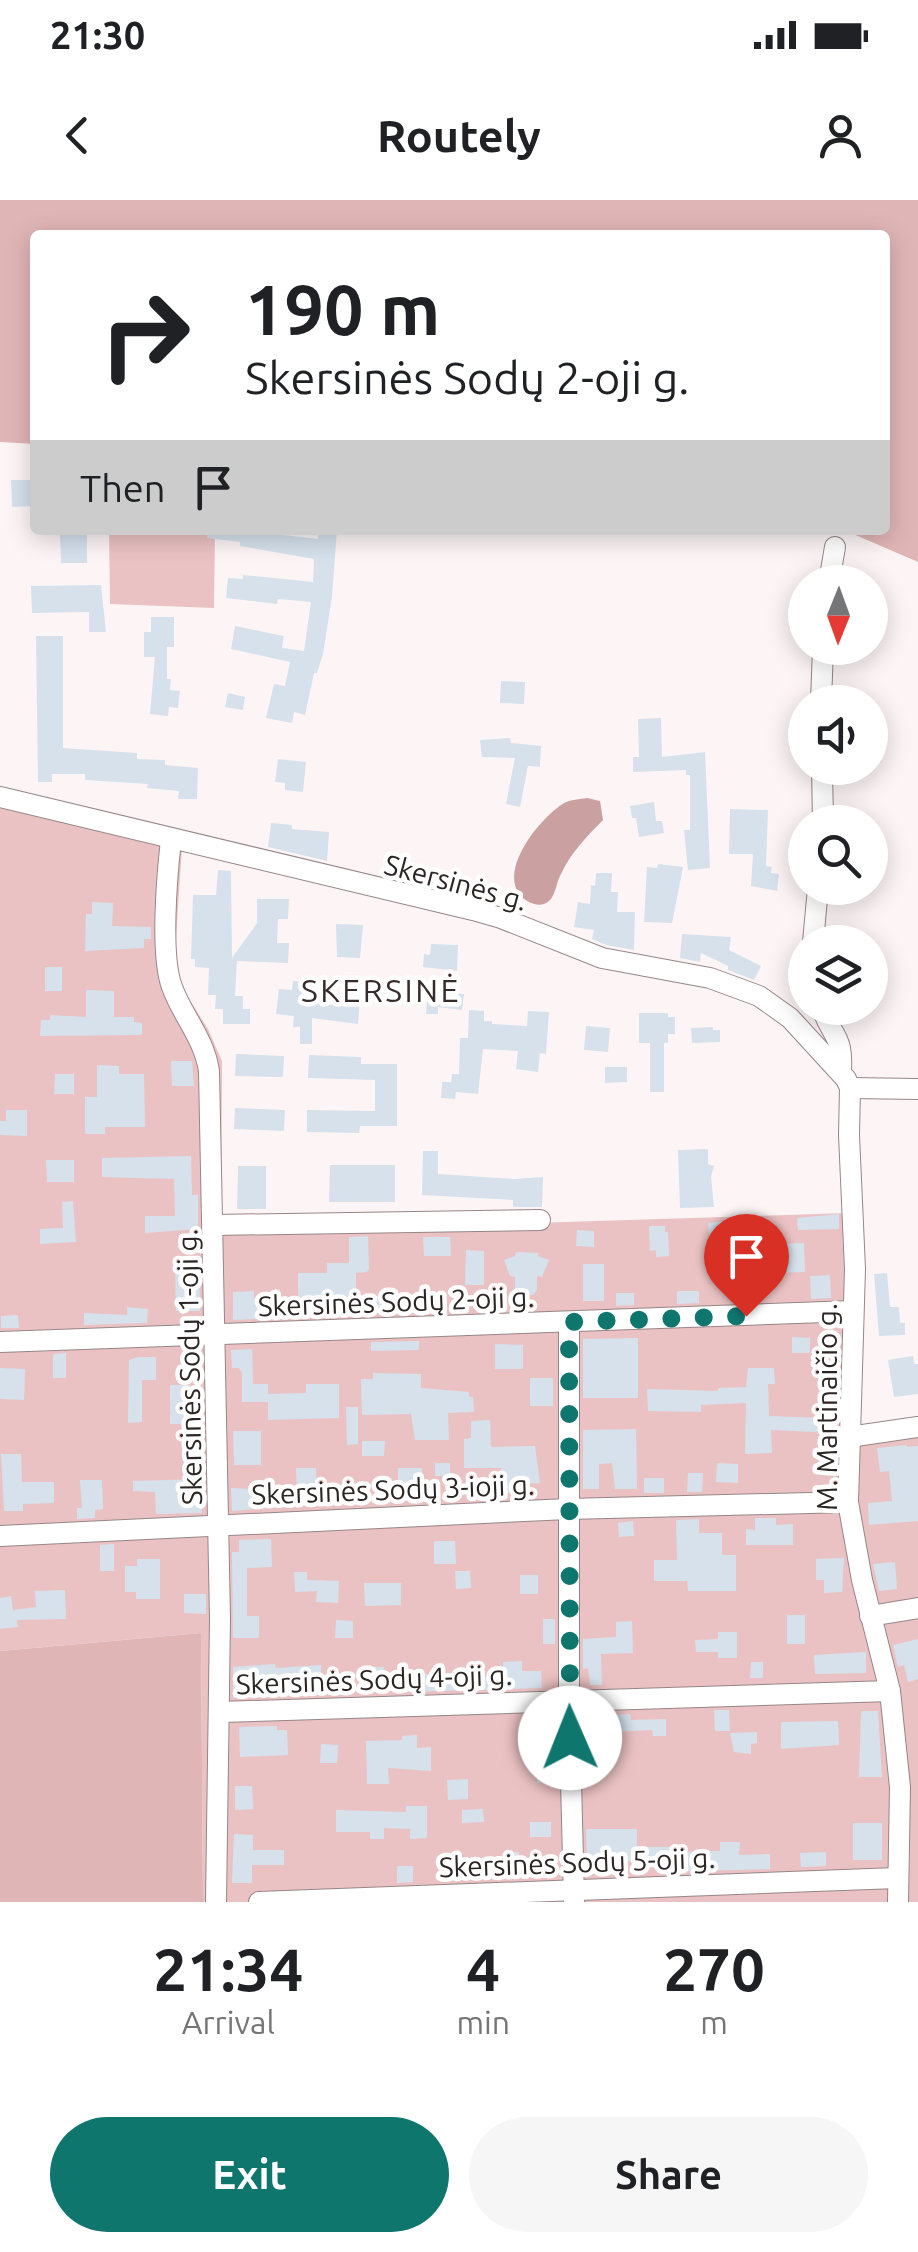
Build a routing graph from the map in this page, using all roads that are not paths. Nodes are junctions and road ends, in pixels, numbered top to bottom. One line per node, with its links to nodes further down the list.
1 (835, 547): 2 (street)
2 (832, 565)
3 (0, 798): 4 (street, Skersinės g.)
4 (171, 840): 6 (street, Skersinės g.); 9 (street, Skersinės Sodų 1-oji g.)
5 (832, 1025): 6 (street, M. Martinaičio g.)
6 (845, 1080): 7 (street); 10 (street, M. Martinaičio g.)
7 (918, 1089)
8 (540, 1220): 9 (street)
9 (214, 1225): 12 (street, Skersinės Sodų 1-oji g.)
10 (853, 1312): 11 (street, Skersinės Sodų 2-oji g.); 15 (street, M. Martinaičio g.)
11 (569, 1322): 12 (street, Skersinės Sodų 2-oji g.); 17 (street)
12 (217, 1335): 13 (street, Skersinės Sodų 2-oji g.); 18 (street, Skersinės Sodų 1-oji g.)
13 (0, 1342)
14 (918, 1427): 15 (street)
15 (849, 1437): 16 (street, M. Martinaičio g.)
16 (848, 1502): 17 (street, Skersinės Sodų 3-ioji g.); 21 (street, M. Martinaičio g.)
17 (568, 1509): 18 (street, Skersinės Sodų 3-ioji g.); 23 (street)
18 (218, 1524): 19 (street, Skersinės Sodų 3-ioji g.); 24 (street, Skersinės Sodų 1-oji g.)
19 (0, 1536)
20 (918, 1608): 21 (street)
21 (870, 1616): 22 (street, M. Martinaičio g.)
22 (890, 1691): 23 (street, Skersinės Sodų 4-oji g.); 25 (street, M. Martinaičio g.)
23 (569, 1700): 24 (street, Skersinės Sodų 4-oji g.); 27 (street)
24 (220, 1712): 28 (street, Skersinės Sodų 1-oji g.)
25 (909, 1786): 26 (street, M. Martinaičio g.)
26 (897, 1878): 27 (street, Skersinės Sodų 5-oji g.); 30 (street, M. Martinaičio g.)
27 (574, 1895): 29 (street, Skersinės Sodų 5-oji g.)
28 (216, 1902)
29 (259, 1902)
30 (898, 1902)

